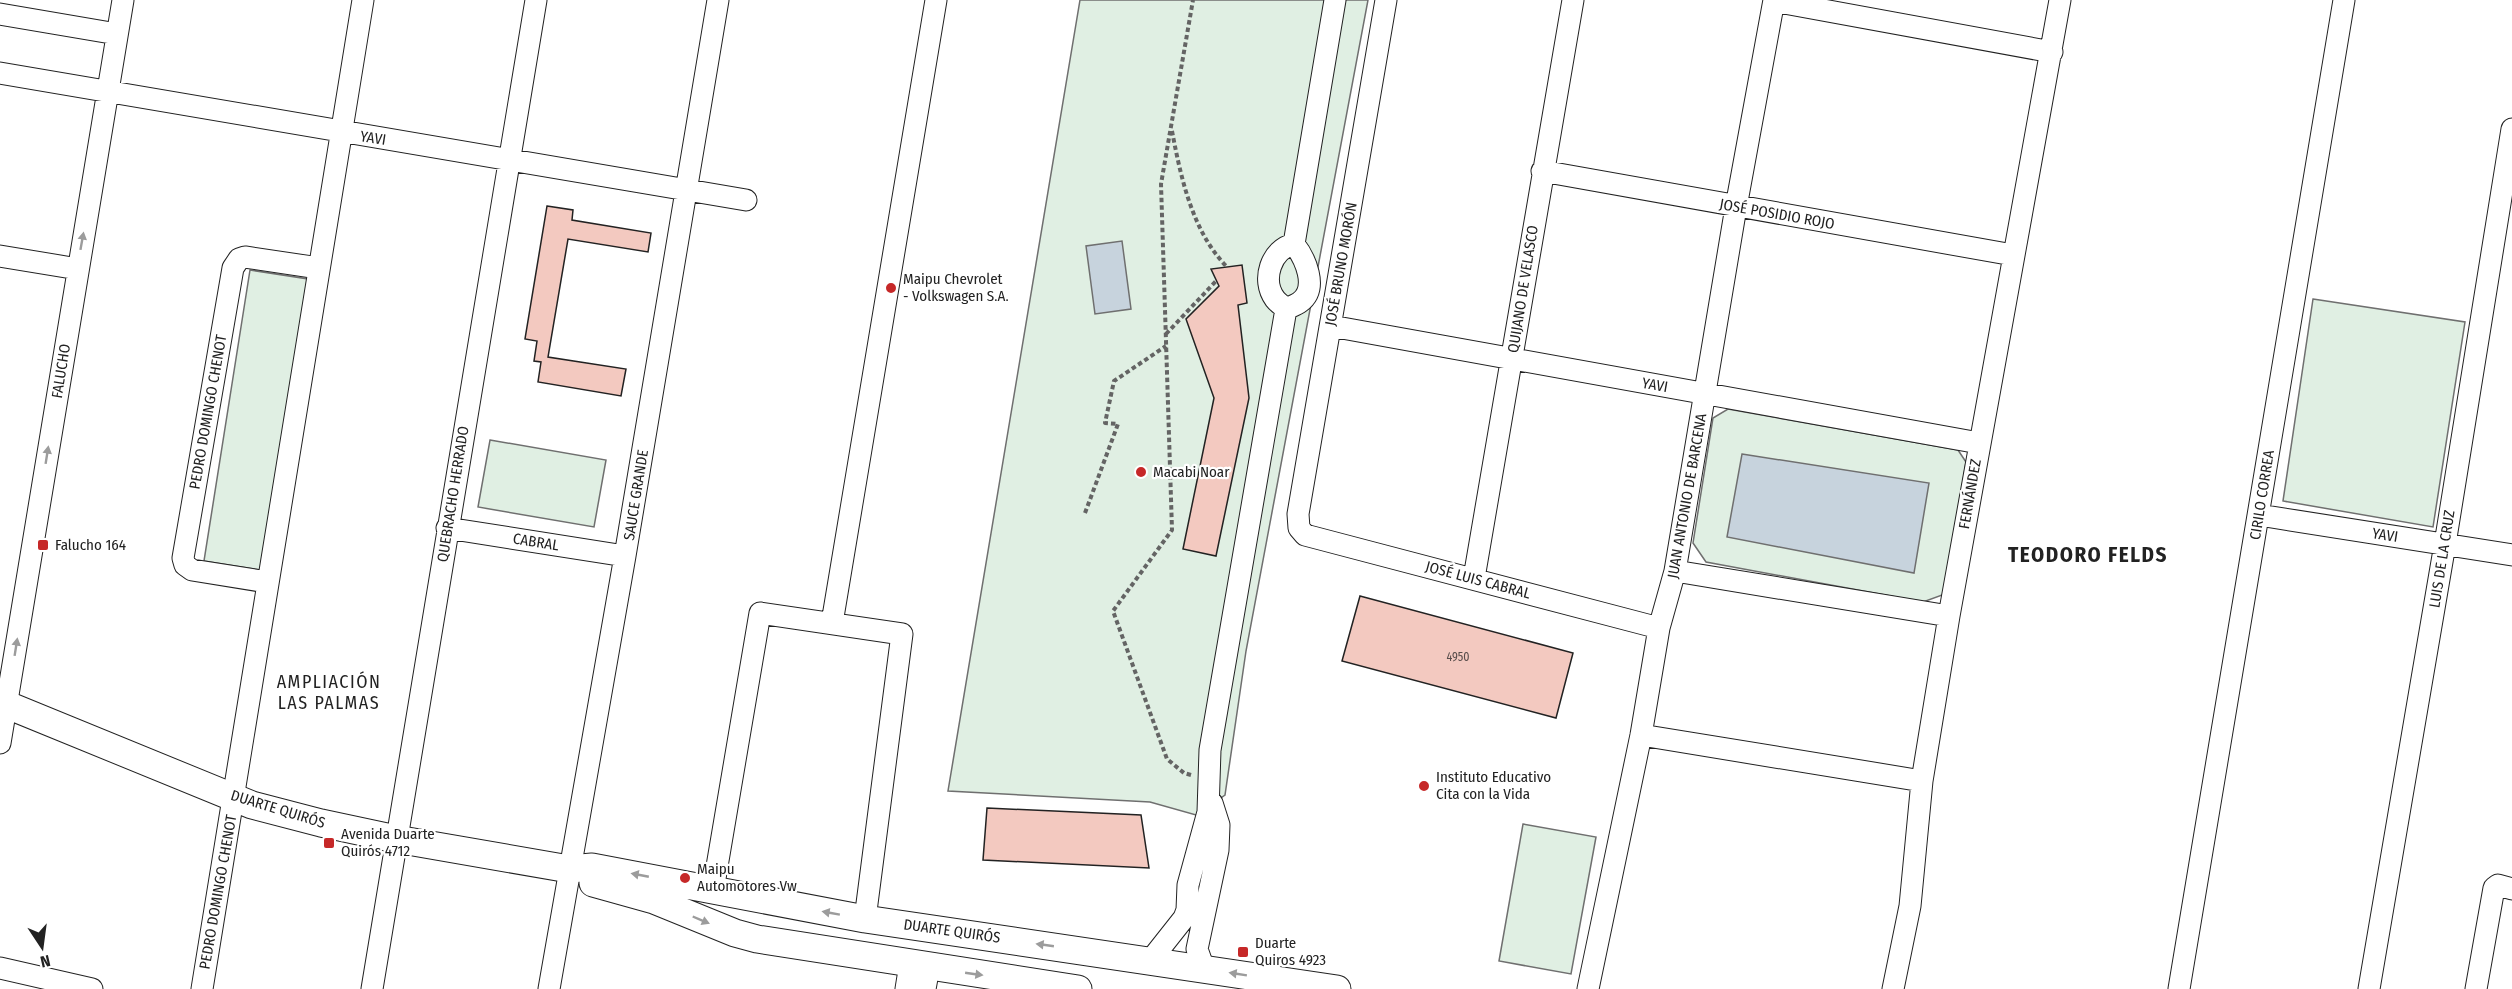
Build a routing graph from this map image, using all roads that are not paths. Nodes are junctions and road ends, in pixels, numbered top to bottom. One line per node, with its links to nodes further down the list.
1 (123, 0): 13 (street, FALUCHO)
2 (363, 0): 18 (street, PEDRO DOMINGO CHENOT)
3 (536, 0): 19 (street, QUEBRACHO HERRADO)
4 (718, 0): 21 (street, SAUCE GRANDE)
5 (936, 0): 44 (street)
6 (1335, 0): 24 (street)
7 (1386, 0): 30 (street, JOSÉ BRUNO MORÓN)
8 (1573, 0): 20 (street, QUIJANO DE VELASCO)
9 (1774, 0): 14 (street); 23 (street, JUAN ANTONIO DE BARCENA)
10 (2060, 0): 14 (street, FERNÁNDEZ)
11 (2344, 0): 34 (street, CIRILO CORREA)
12 (0, 14): 13 (street)
13 (117, 34): 16 (street, FALUCHO)
14 (2052, 52): 25 (street, FERNÁNDEZ)
15 (0, 73): 16 (street, YAVI)
16 (109, 90): 18 (street, YAVI); 28 (street, FALUCHO, one-way to 16)
17 (2512, 129): 37 (street, LUIS DE LA CRUZ)
18 (340, 132): 19 (street, YAVI); 27 (street, PEDRO DOMINGO CHENOT)
19 (509, 160): 21 (street, YAVI); 35 (street, QUEBRACHO HERRADO)
20 (1542, 171): 23 (street, JOSÉ POSIDIO ROJO); 31 (street, QUIJANO DE VELASCO)
21 (686, 190): 22 (street, YAVI); 39 (street, SAUCE GRANDE)
22 (746, 200)
23 (1736, 207): 25 (street, JOSÉ POSIDIO ROJO); 32 (street, JUAN ANTONIO DE BARCENA)
24 (1294, 244): 29 (street); 29 (street)
25 (2013, 255): 33 (street, FERNÁNDEZ)
26 (0, 256): 28 (street)
27 (320, 268): 42 (street, PEDRO DOMINGO CHENOT); 42 (street, PEDRO DOMINGO CHENOT)
28 (78, 269): 46 (street, FALUCHO, one-way to 28)
29 (1286, 309): 50 (street)
30 (1331, 326): 31 (street, YAVI); 36 (street, JOSÉ BRUNO MORÓN)
31 (1512, 359): 32 (street, YAVI); 41 (street, QUIJANO DE VELASCO)
32 (1705, 394): 33 (street, YAVI); 40 (street, JUAN ANTONIO DE BARCENA)
33 (1979, 443): 43 (street, FERNÁNDEZ)
34 (2259, 515): 37 (street, YAVI); 69 (street, CIRILO CORREA)
35 (447, 528): 39 (street, CABRAL); 52 (street, QUEBRACHO HERRADO)
36 (1299, 528): 41 (street, JOSÉ LUIS CABRAL)
37 (2445, 544): 38 (street, YAVI); 70 (street, LUIS DE LA CRUZ)
38 (2512, 555)
39 (625, 556): 53 (street, SAUCE GRANDE)
40 (1675, 571): 43 (street); 45 (street, JUAN ANTONIO DE BARCENA)
41 (1474, 578): 45 (street, JOSÉ LUIS CABRAL)
42 (267, 582): 51 (street, PEDRO DOMINGO CHENOT)
43 (1949, 616): 49 (street, FERNÁNDEZ)
44 (832, 623): 55 (street); 56 (street)
45 (1659, 628): 47 (street, JUAN ANTONIO DE BARCENA)
46 (3, 704): 48 (street, FALUCHO); 51 (main road, DUARTE QUIRÓS)
47 (1641, 735): 49 (street); 67 (street, JUAN ANTONIO DE BARCENA)
48 (0, 743)
49 (1922, 781): 68 (street, FERNÁNDEZ)
50 (1210, 790): 57 (street); 59 (street)
51 (235, 797): 52 (main road, DUARTE QUIRÓS); 62 (street, PEDRO DOMINGO CHENOT)
52 (396, 839): 53 (main road, DUARTE QUIRÓS); 63 (street, QUEBRACHO HERRADO)
53 (569, 869): 55 (main road, DUARTE QUIRÓS, one-way to 53); 60 (main road, DUARTE QUIRÓS, one-way to 60); 64 (street, SAUCE GRANDE)
54 (2512, 889): 71 (street)
55 (713, 890): 56 (main road, DUARTE QUIRÓS, one-way to 55)
56 (865, 919): 57 (main road, DUARTE QUIRÓS, one-way to 56)
57 (1150, 961): 59 (main road, DUARTE QUIRÓS)
58 (0, 968): 61 (street)
59 (1204, 969): 66 (main road, DUARTE QUIRÓS, one-way to 59)
60 (918, 977): 65 (main road, DUARTE QUIRÓS, one-way to 65)
61 (92, 989)
62 (202, 989)
63 (372, 989)
64 (549, 989)
65 (1078, 989)
66 (1337, 989)
67 (1588, 989)
68 (1893, 989)
69 (2180, 989)
70 (2369, 989)
71 (2476, 989)

